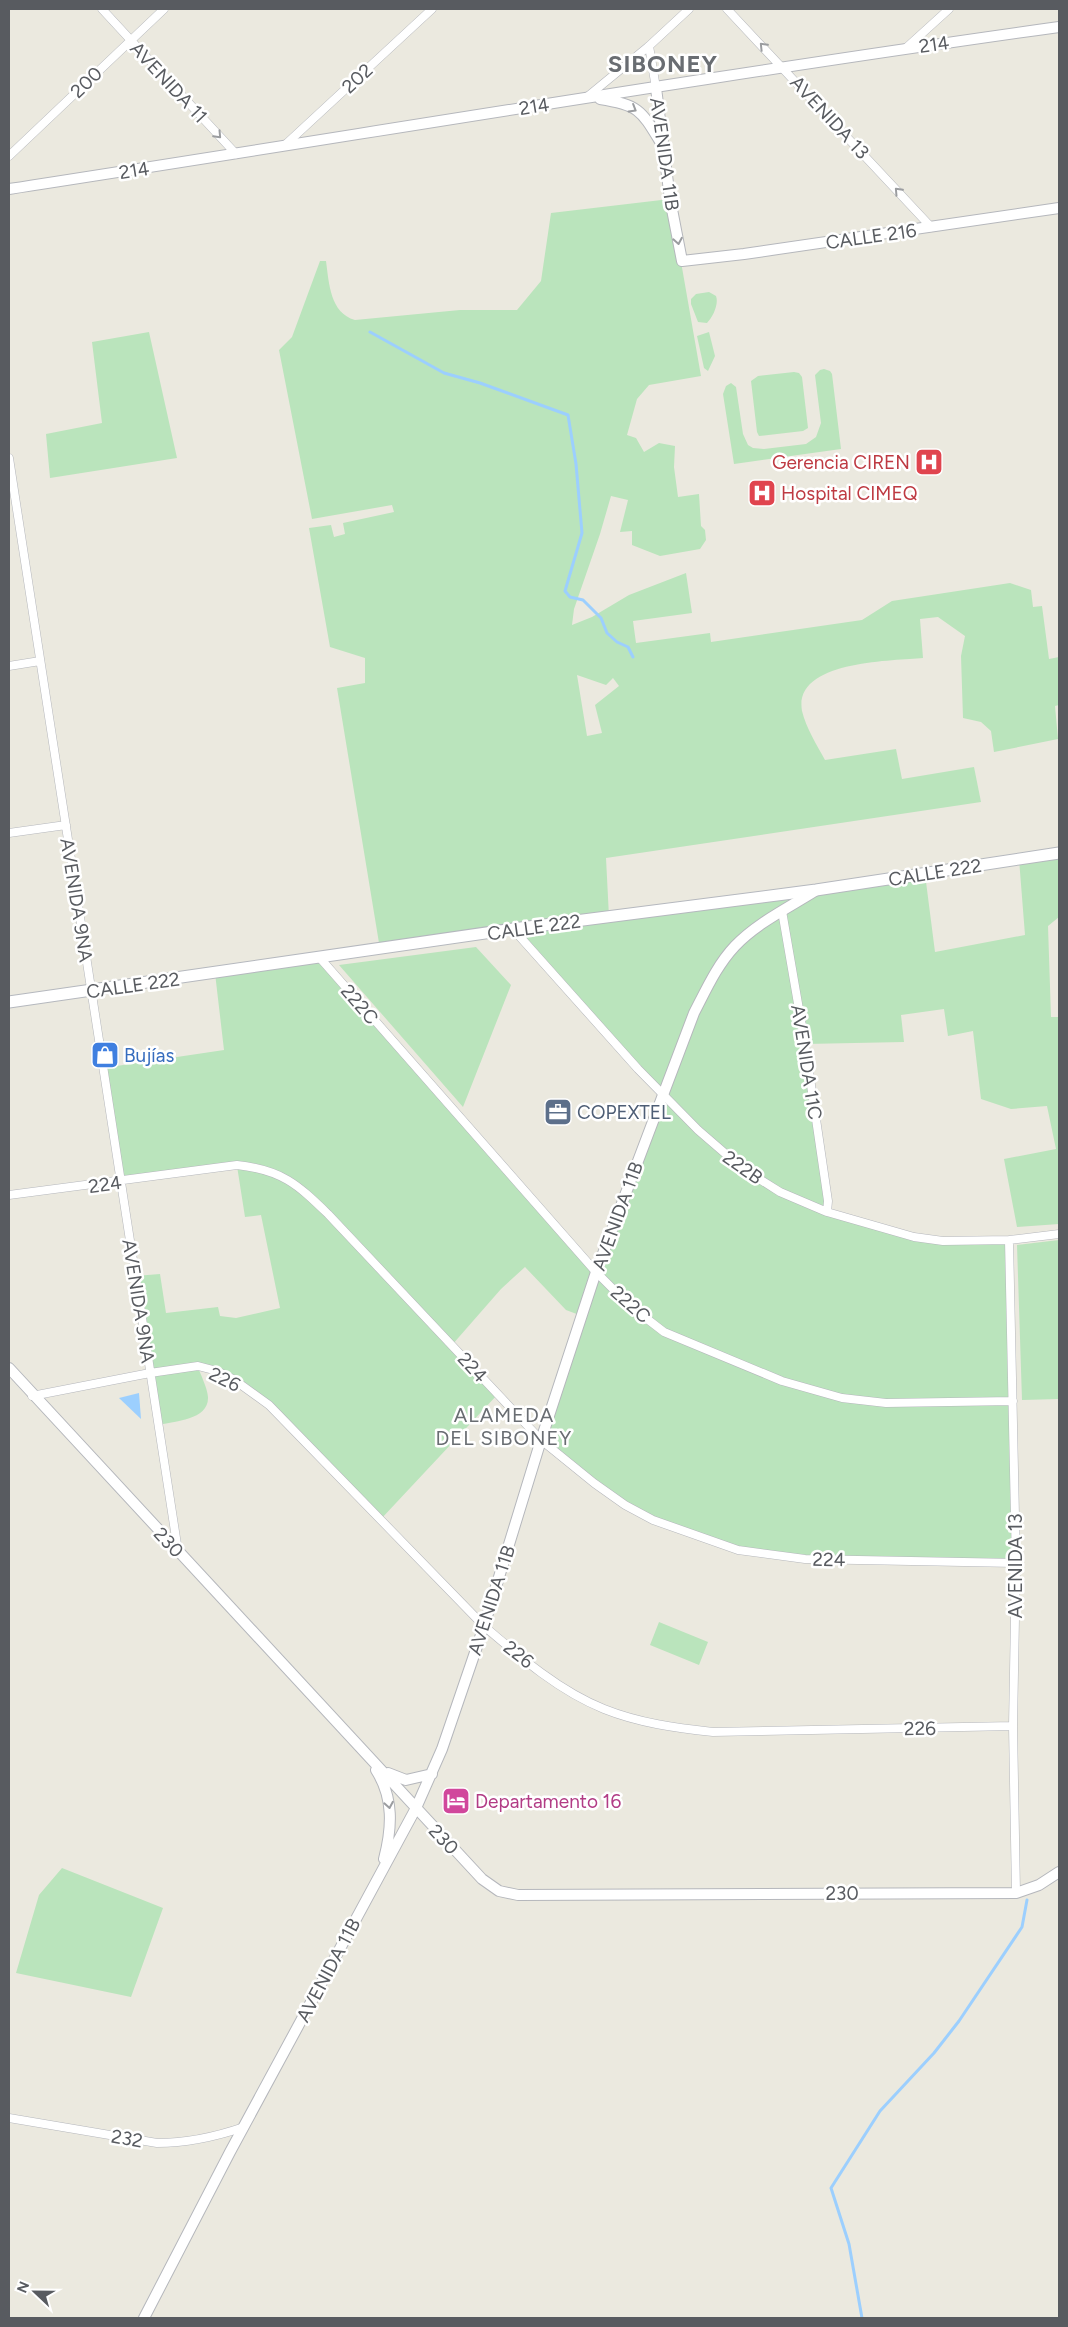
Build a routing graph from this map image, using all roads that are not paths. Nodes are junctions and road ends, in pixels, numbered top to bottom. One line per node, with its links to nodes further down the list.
1 (102, 9): 8 (street, AVENIDA 11)
2 (164, 9): 8 (street, 200)
3 (432, 9): 15 (street, 202)
4 (689, 9): 9 (street)
5 (727, 9): 11 (street, AVENIDA 13, one-way to 5)
6 (949, 9): 10 (street)
7 (1059, 27): 10 (street, 214)
8 (130, 40): 16 (street, AVENIDA 11, one-way to 16); 17 (street, 200)
9 (649, 46): 12 (street, AVENIDA 11B); 13 (street)
10 (906, 48): 11 (street, 214)
11 (785, 69): 12 (street, 214); 20 (street, AVENIDA 13, one-way to 11)
12 (656, 88): 13 (street, 214); 14 (street, AVENIDA 11B)
13 (587, 97): 14 (street, one-way to 14); 15 (street, 214)
14 (663, 145): 21 (street, AVENIDA 11B, one-way to 21)
15 (283, 147): 16 (street, 214)
16 (236, 154): 18 (street, 214)
17 (9, 156)
18 (9, 189)
19 (1059, 208): 20 (street, CALLE 216)
20 (931, 227): 21 (street, CALLE 216)
21 (682, 261)
22 (9, 458): 23 (street, AVENIDA 9NA)
23 (12, 501): 24 (street, AVENIDA 9NA)
24 (40, 661): 25 (street); 26 (street, AVENIDA 9NA)
25 (9, 666)
26 (66, 825): 27 (street); 33 (street, AVENIDA 9NA)
27 (9, 833)
28 (1059, 853): 29 (main road, CALLE 222)
29 (816, 890): 30 (street, AVENIDA 11B); 31 (main road, CALLE 222)
30 (782, 911): 35 (street, AVENIDA 11B); 38 (street, AVENIDA 11C)
31 (514, 929): 32 (main road, CALLE 222); 35 (street, 222B)
32 (320, 958): 33 (main road, CALLE 222); 41 (street, 222C)
33 (91, 990): 34 (main road, CALLE 222); 36 (street, AVENIDA 9NA)
34 (9, 1002)
35 (663, 1092): 38 (street, 222B); 41 (street, AVENIDA 11B)
36 (121, 1182): 37 (street, 224); 43 (street, AVENIDA 9NA); 46 (street, 224)
37 (9, 1196)
38 (827, 1212): 40 (street, 222B)
39 (1059, 1234): 40 (street, 222B)
40 (1009, 1240): 45 (street, AVENIDA 13)
41 (596, 1272): 45 (street, 222C); 46 (street, AVENIDA 11B)
42 (9, 1368): 44 (street, 230)
43 (150, 1373): 44 (street, 226); 47 (street, AVENIDA 9NA); 49 (street, 226)
44 (32, 1396): 47 (street, 230)
45 (1013, 1400): 48 (street, AVENIDA 13)
46 (541, 1440): 48 (street, 224); 49 (street, AVENIDA 11B)
47 (178, 1550): 51 (street, 230)
48 (1016, 1563): 50 (street, AVENIDA 13)
49 (484, 1626): 50 (street, 226); 53 (street, AVENIDA 11B)
50 (1013, 1726): 57 (street, AVENIDA 13)
51 (360, 1746): 52 (street, 230); 56 (street, one-way to 56)
52 (377, 1766): 53 (street); 54 (street, 230)
53 (432, 1774): 54 (street, AVENIDA 11B)
54 (416, 1808): 56 (street, AVENIDA 11B); 57 (street, 230)
55 (1059, 1872): 57 (street, 230)
56 (380, 1875): 59 (street, AVENIDA 11B)
57 (1016, 1893)
58 (9, 2118): 59 (street, 232)
59 (244, 2127): 60 (street, AVENIDA 11B)
60 (144, 2318)

